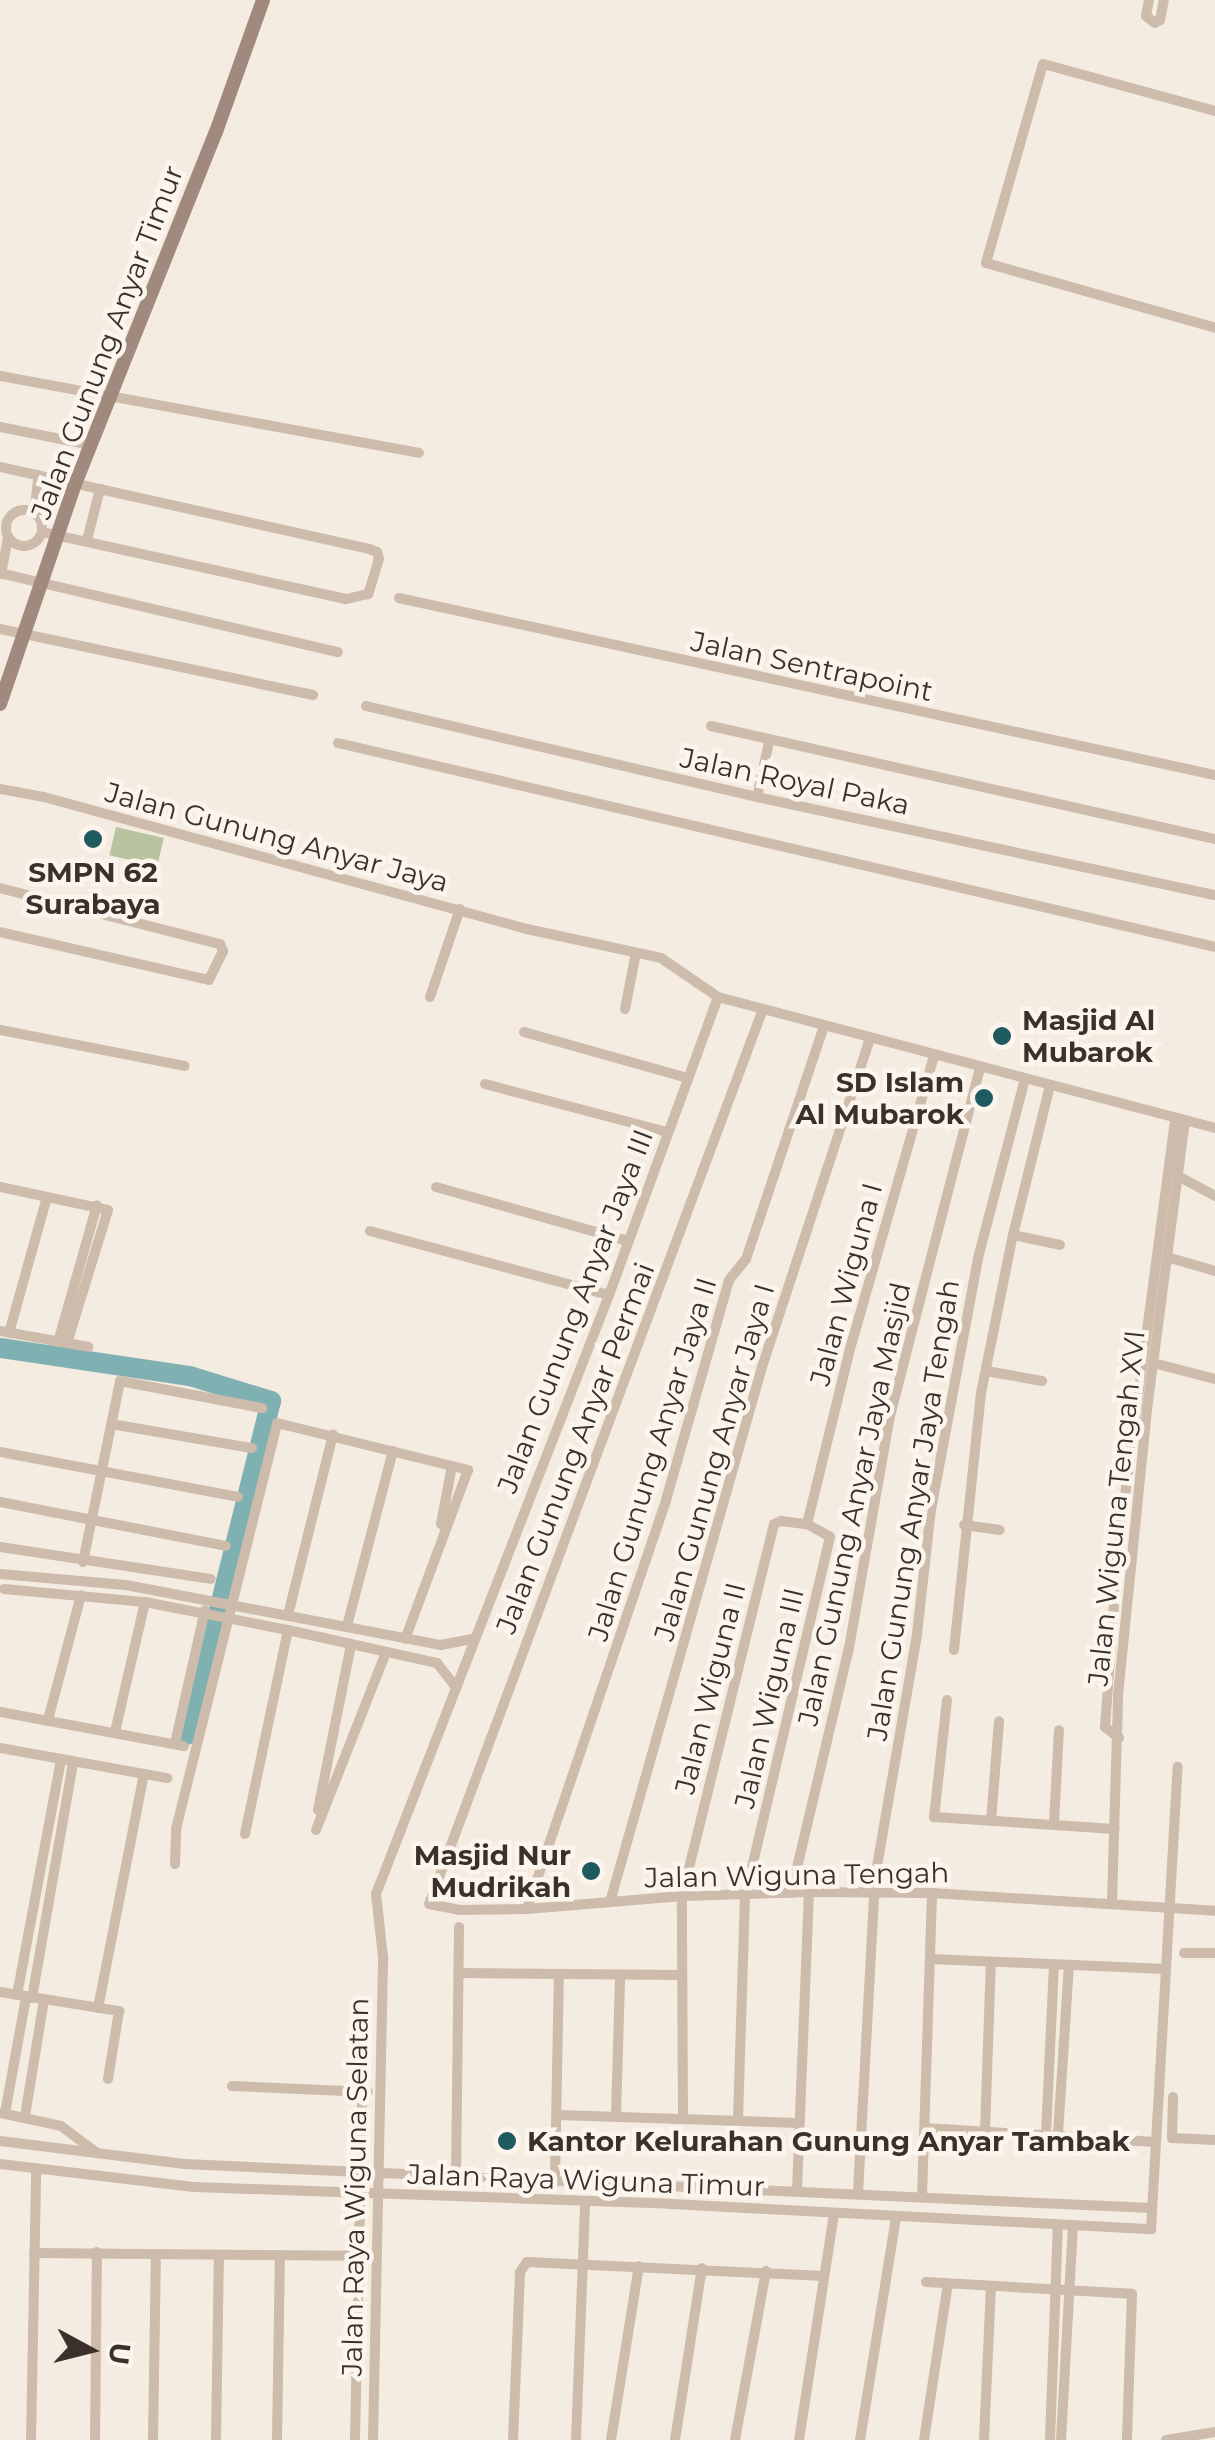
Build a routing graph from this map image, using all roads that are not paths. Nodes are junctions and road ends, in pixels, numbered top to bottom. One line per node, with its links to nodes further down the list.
1 (263, 0): 7 (street, Jalan Gunung Anyar Timur)
2 (1148, 0): 3 (street)
3 (1164, 0)
4 (1215, 111): 5 (street)
5 (1215, 328)
6 (0, 376): 7 (street)
7 (110, 397): 9 (street, Jalan Gunung Anyar Timur); 10 (street)
8 (0, 427): 9 (street)
9 (91, 445): 13 (street, Jalan Gunung Anyar Timur)
10 (419, 454)
11 (0, 467): 12 (street)
12 (39, 475): 13 (street); 15 (street)
13 (75, 484): 14 (street); 18 (street, Jalan Gunung Anyar Timur)
14 (100, 489): 20 (street); 20 (street)
15 (34, 513): 16 (street); 17 (street)
16 (3, 524): 19 (street)
17 (42, 532): 18 (street); 19 (street)
18 (59, 534): 20 (street); 22 (street, Jalan Gunung Anyar Timur)
19 (8, 539): 21 (street)
20 (87, 540)
21 (0, 574): 22 (street)
22 (41, 584): 25 (street, Jalan Gunung Anyar Timur); 26 (street)
23 (399, 598): 33 (street, Jalan Sentrapoint)
24 (0, 630): 25 (street)
25 (24, 634): 27 (street); 28 (street, Jalan Gunung Anyar Timur)
26 (338, 652)
27 (313, 695)
28 (0, 704)
29 (366, 706): 35 (street, Jalan Royal Paka)
30 (711, 726): 32 (street)
31 (338, 743): 41 (street)
32 (777, 744): 35 (street); 36 (street)
33 (1215, 776)
34 (0, 789): 39 (street, Jalan Gunung Anyar Jaya)
35 (757, 797): 38 (street, Jalan Royal Paka)
36 (1215, 838)
37 (0, 888): 40 (street)
38 (1215, 895)
39 (460, 909): 42 (street, Jalan Gunung Anyar Jaya); 43 (street)
40 (0, 932)
41 (1215, 947)
42 (636, 952): 44 (street, Jalan Gunung Anyar Jaya); 46 (street)
43 (430, 997)
44 (718, 997): 45 (street, Jalan Gunung Anyar Jaya); 54 (street, Jalan Gunung Anyar Jaya III)
45 (763, 1009): 47 (street, Jalan Gunung Anyar Jaya); 141 (street, Jalan Gunung Anyar Permai)
46 (625, 1010)
47 (824, 1026): 50 (street, Jalan Gunung Anyar Jaya); 145 (street, Jalan Gunung Anyar Jaya II)
48 (0, 1030): 52 (street)
49 (524, 1032): 54 (street)
50 (870, 1038): 51 (street, Jalan Gunung Anyar Jaya); 142 (street, Jalan Gunung Anyar Jaya I)
51 (934, 1056): 53 (street, Jalan Gunung Anyar Jaya); 91 (street, Jalan Wiguna I)
52 (185, 1066)
53 (980, 1068): 55 (street, Jalan Gunung Anyar Jaya); 137 (street, Jalan Gunung Anyar Jaya Masjid)
54 (688, 1078): 60 (street, Jalan Gunung Anyar Jaya III)
55 (1025, 1079): 57 (street, Jalan Gunung Anyar Jaya); 136 (street, Jalan Gunung Anyar Jaya Tengah)
56 (486, 1084): 60 (street)
57 (1050, 1086): 58 (street, Jalan Gunung Anyar Jaya); 67 (street)
58 (1180, 1120): 59 (street, Jalan Gunung Anyar Jaya); 61 (street, Jalan Wiguna Tengah XVI); 124 (street)
59 (1215, 1128)
60 (667, 1132): 68 (street, Jalan Gunung Anyar Jaya III)
61 (1178, 1176): 64 (street); 70 (street, Jalan Wiguna Tengah XVI)
62 (0, 1187): 65 (street)
63 (436, 1187): 68 (street)
64 (1215, 1196)
65 (47, 1197): 73 (street); 74 (street)
66 (370, 1231): 72 (street)
67 (1013, 1234): 69 (street); 77 (street)
68 (628, 1241): 72 (street, Jalan Gunung Anyar Jaya III)
69 (1060, 1246)
70 (1167, 1258): 71 (street); 76 (street, Jalan Wiguna Tengah XVI)
71 (1215, 1271)
72 (609, 1295): 111 (street, Jalan Gunung Anyar Jaya III)
73 (4, 1332): 74 (street)
74 (62, 1342): 75 (street)
75 (89, 1347)
76 (1153, 1363): 78 (street); 124 (street, Jalan Wiguna Tengah XVI)
77 (986, 1371): 79 (street); 92 (street)
78 (1215, 1379)
79 (1042, 1381)
80 (262, 1408): 81 (street)
81 (111, 1424): 83 (street); 87 (street)
82 (333, 1435): 84 (street); 104 (street); 106 (street)
83 (252, 1448)
84 (393, 1451): 86 (street); 108 (street)
85 (0, 1452): 87 (street)
86 (452, 1466): 94 (street); 94 (street)
87 (101, 1470): 88 (street); 90 (street)
88 (238, 1497)
89 (0, 1502): 90 (street)
90 (92, 1519): 95 (street); 97 (street)
91 (807, 1524): 139 (street, Jalan Wiguna II); 140 (street, Jalan Wiguna III)
92 (964, 1525): 93 (street); 114 (street)
93 (1000, 1530)
94 (438, 1544): 110 (street)
95 (226, 1546)
96 (0, 1547): 97 (street)
97 (83, 1562): 99 (street)
98 (4, 1574): 100 (street); 102 (street)
99 (211, 1580)
100 (2, 1594): 101 (street)
101 (81, 1595): 103 (street); 120 (street)
102 (210, 1599): 104 (street); 105 (street)
103 (144, 1602): 105 (street); 123 (street)
104 (230, 1603): 106 (street); 107 (street)
105 (208, 1614): 107 (street); 123 (street)
106 (288, 1615): 108 (street)
107 (227, 1618): 109 (street); 134 (street)
108 (347, 1626): 110 (street)
109 (288, 1630): 112 (street); 133 (street)
110 (404, 1639): 113 (street)
111 (472, 1640): 113 (street); 117 (street, Jalan Gunung Anyar Jaya III)
112 (351, 1645): 115 (street); 115 (street)
113 (442, 1645): 116 (street)
114 (954, 1650)
115 (386, 1652): 116 (street)
116 (437, 1663): 117 (street)
117 (454, 1685): 164 (street, Jalan Raya Wiguna Selatan)
118 (947, 1700): 130 (street)
119 (0, 1712): 120 (street)
120 (48, 1720): 123 (street)
121 (1000, 1722): 130 (street)
122 (1059, 1730): 131 (street)
123 (115, 1732)
124 (1118, 1738): 132 (street, Jalan Wiguna Tengah XVI)
125 (0, 1748): 126 (street)
126 (67, 1760): 128 (street); 160 (street)
127 (1178, 1767): 144 (street)
128 (144, 1774): 129 (street); 161 (street)
129 (167, 1778)
130 (991, 1821): 131 (street)
131 (1054, 1824): 132 (street)
132 (1115, 1829): 143 (street, Jalan Wiguna Tengah XVI)
133 (245, 1834)
134 (175, 1864)
135 (810, 1892): 136 (street, Jalan Wiguna Tengah); 137 (street, Jalan Wiguna Tengah); 173 (street)
136 (873, 1892): 138 (street, Jalan Wiguna Tengah); 190 (street, Jalan Gunung Anyar Jaya Tengah)
137 (791, 1893): 140 (street, Jalan Wiguna Tengah)
138 (932, 1894): 143 (street, Jalan Wiguna Tengah); 150 (street)
139 (682, 1896): 140 (street, Jalan Wiguna Tengah); 142 (street, Jalan Wiguna Tengah); 157 (street)
140 (744, 1896): 172 (street)
141 (428, 1902): 145 (street, Jalan Wiguna Tengah)
142 (610, 1902): 145 (street, Jalan Wiguna Tengah)
143 (1112, 1902): 144 (street, Jalan Wiguna Tengah)
144 (1170, 1908): 146 (street, Jalan Wiguna Tengah); 154 (street)
145 (526, 1909)
146 (1215, 1911)
147 (459, 1927): 155 (street)
148 (1184, 1952): 149 (street)
149 (1215, 1953)
150 (930, 1958): 151 (street); 174 (street)
151 (991, 1962): 152 (street); 175 (street)
152 (1054, 1965): 153 (street); 176 (street)
153 (1069, 1966): 154 (street); 177 (street)
154 (1166, 1970): 180 (street)
155 (460, 1972): 156 (street); 185 (street)
156 (560, 1975): 158 (street); 168 (street)
157 (681, 1975): 158 (street); 171 (street)
158 (620, 1977): 169 (street)
159 (0, 1992): 160 (street)
160 (30, 1997): 161 (street); 167 (street); 170 (street)
161 (98, 2008): 162 (street)
162 (108, 2080)
163 (232, 2086): 165 (street)
164 (379, 2091): 165 (street); 186 (street, Jalan Raya Wiguna Selatan)
165 (362, 2092): 184 (street, Jalan Raya Wiguna Selatan)
166 (1173, 2097): 178 (street)
167 (2, 2113): 170 (street)
168 (558, 2115): 169 (street); 187 (street)
169 (616, 2115): 171 (street)
170 (24, 2116): 181 (street)
171 (683, 2118): 172 (street)
172 (738, 2119): 173 (street)
173 (799, 2123): 189 (street)
174 (925, 2128): 175 (street); 193 (street)
175 (985, 2132): 176 (street)
176 (1046, 2134): 177 (street)
177 (1058, 2134): 180 (street)
178 (1215, 2140)
179 (0, 2141): 181 (street, Jalan Raya Wiguna Timur)
180 (1155, 2142): 196 (street)
181 (96, 2154): 184 (street, Jalan Raya Wiguna Timur)
182 (0, 2164): 183 (street, Jalan Raya Wiguna Timur)
183 (36, 2170): 191 (street, Jalan Raya Wiguna Timur); 202 (street)
184 (360, 2170): 186 (street, Jalan Raya Wiguna Timur); 191 (street, Jalan Raya Wiguna Selatan)
185 (456, 2171): 186 (street, Jalan Raya Wiguna Timur); 187 (street, Jalan Raya Wiguna Timur)
186 (379, 2172): 192 (street, Jalan Raya Wiguna Selatan)
187 (555, 2178): 188 (street, Jalan Raya Wiguna Timur)
188 (672, 2184): 189 (street, Jalan Raya Wiguna Timur); 195 (street)
189 (797, 2190): 190 (street, Jalan Raya Wiguna Timur)
190 (858, 2193): 193 (street, Jalan Raya Wiguna Timur)
191 (359, 2194): 192 (street, Jalan Raya Wiguna Timur); 206 (street, Jalan Raya Wiguna Selatan)
192 (378, 2194): 194 (street, Jalan Raya Wiguna Timur); 225 (street, Jalan Raya Wiguna Selatan)
193 (922, 2196): 196 (street, Jalan Raya Wiguna Timur)
194 (585, 2201): 195 (street, Jalan Raya Wiguna Timur); 207 (street)
195 (671, 2204): 197 (street, Jalan Raya Wiguna Timur)
196 (1152, 2208): 200 (street, Jalan Raya Wiguna Timur)
197 (834, 2214): 198 (street, Jalan Raya Wiguna Timur); 211 (street)
198 (896, 2218): 199 (street, Jalan Raya Wiguna Timur); 232 (street)
199 (1058, 2226): 200 (street, Jalan Raya Wiguna Timur); 215 (street)
200 (1073, 2226): 216 (street)
201 (97, 2252): 202 (street); 203 (street); 220 (street)
202 (34, 2253): 219 (street)
203 (156, 2254): 204 (street); 221 (street)
204 (219, 2255): 205 (street); 222 (street)
205 (280, 2256): 206 (street); 223 (street)
206 (358, 2256): 224 (street, Jalan Raya Wiguna Selatan)
207 (582, 2266): 208 (street); 226 (street); 227 (street)
208 (639, 2266): 209 (street); 228 (street)
209 (702, 2268): 210 (street); 229 (street)
210 (766, 2271): 211 (street); 230 (street)
211 (824, 2276): 231 (street)
212 (926, 2282): 213 (street)
213 (948, 2284): 214 (street); 233 (street)
214 (991, 2286): 215 (street); 234 (street)
215 (1055, 2288): 216 (street); 235 (street)
216 (1070, 2288): 236 (street); 237 (street)
217 (1215, 2432): 218 (street)
218 (1167, 2439)
219 (31, 2440)
220 (94, 2440)
221 (154, 2440)
222 (216, 2440)
223 (277, 2440)
224 (355, 2440)
225 (372, 2440)
226 (513, 2440)
227 (576, 2440)
228 (611, 2440)
229 (675, 2440)
230 (736, 2440)
231 (799, 2440)
232 (860, 2440)
233 (924, 2440)
234 (984, 2440)
235 (1050, 2440)
236 (1061, 2440)
237 (1128, 2440)

